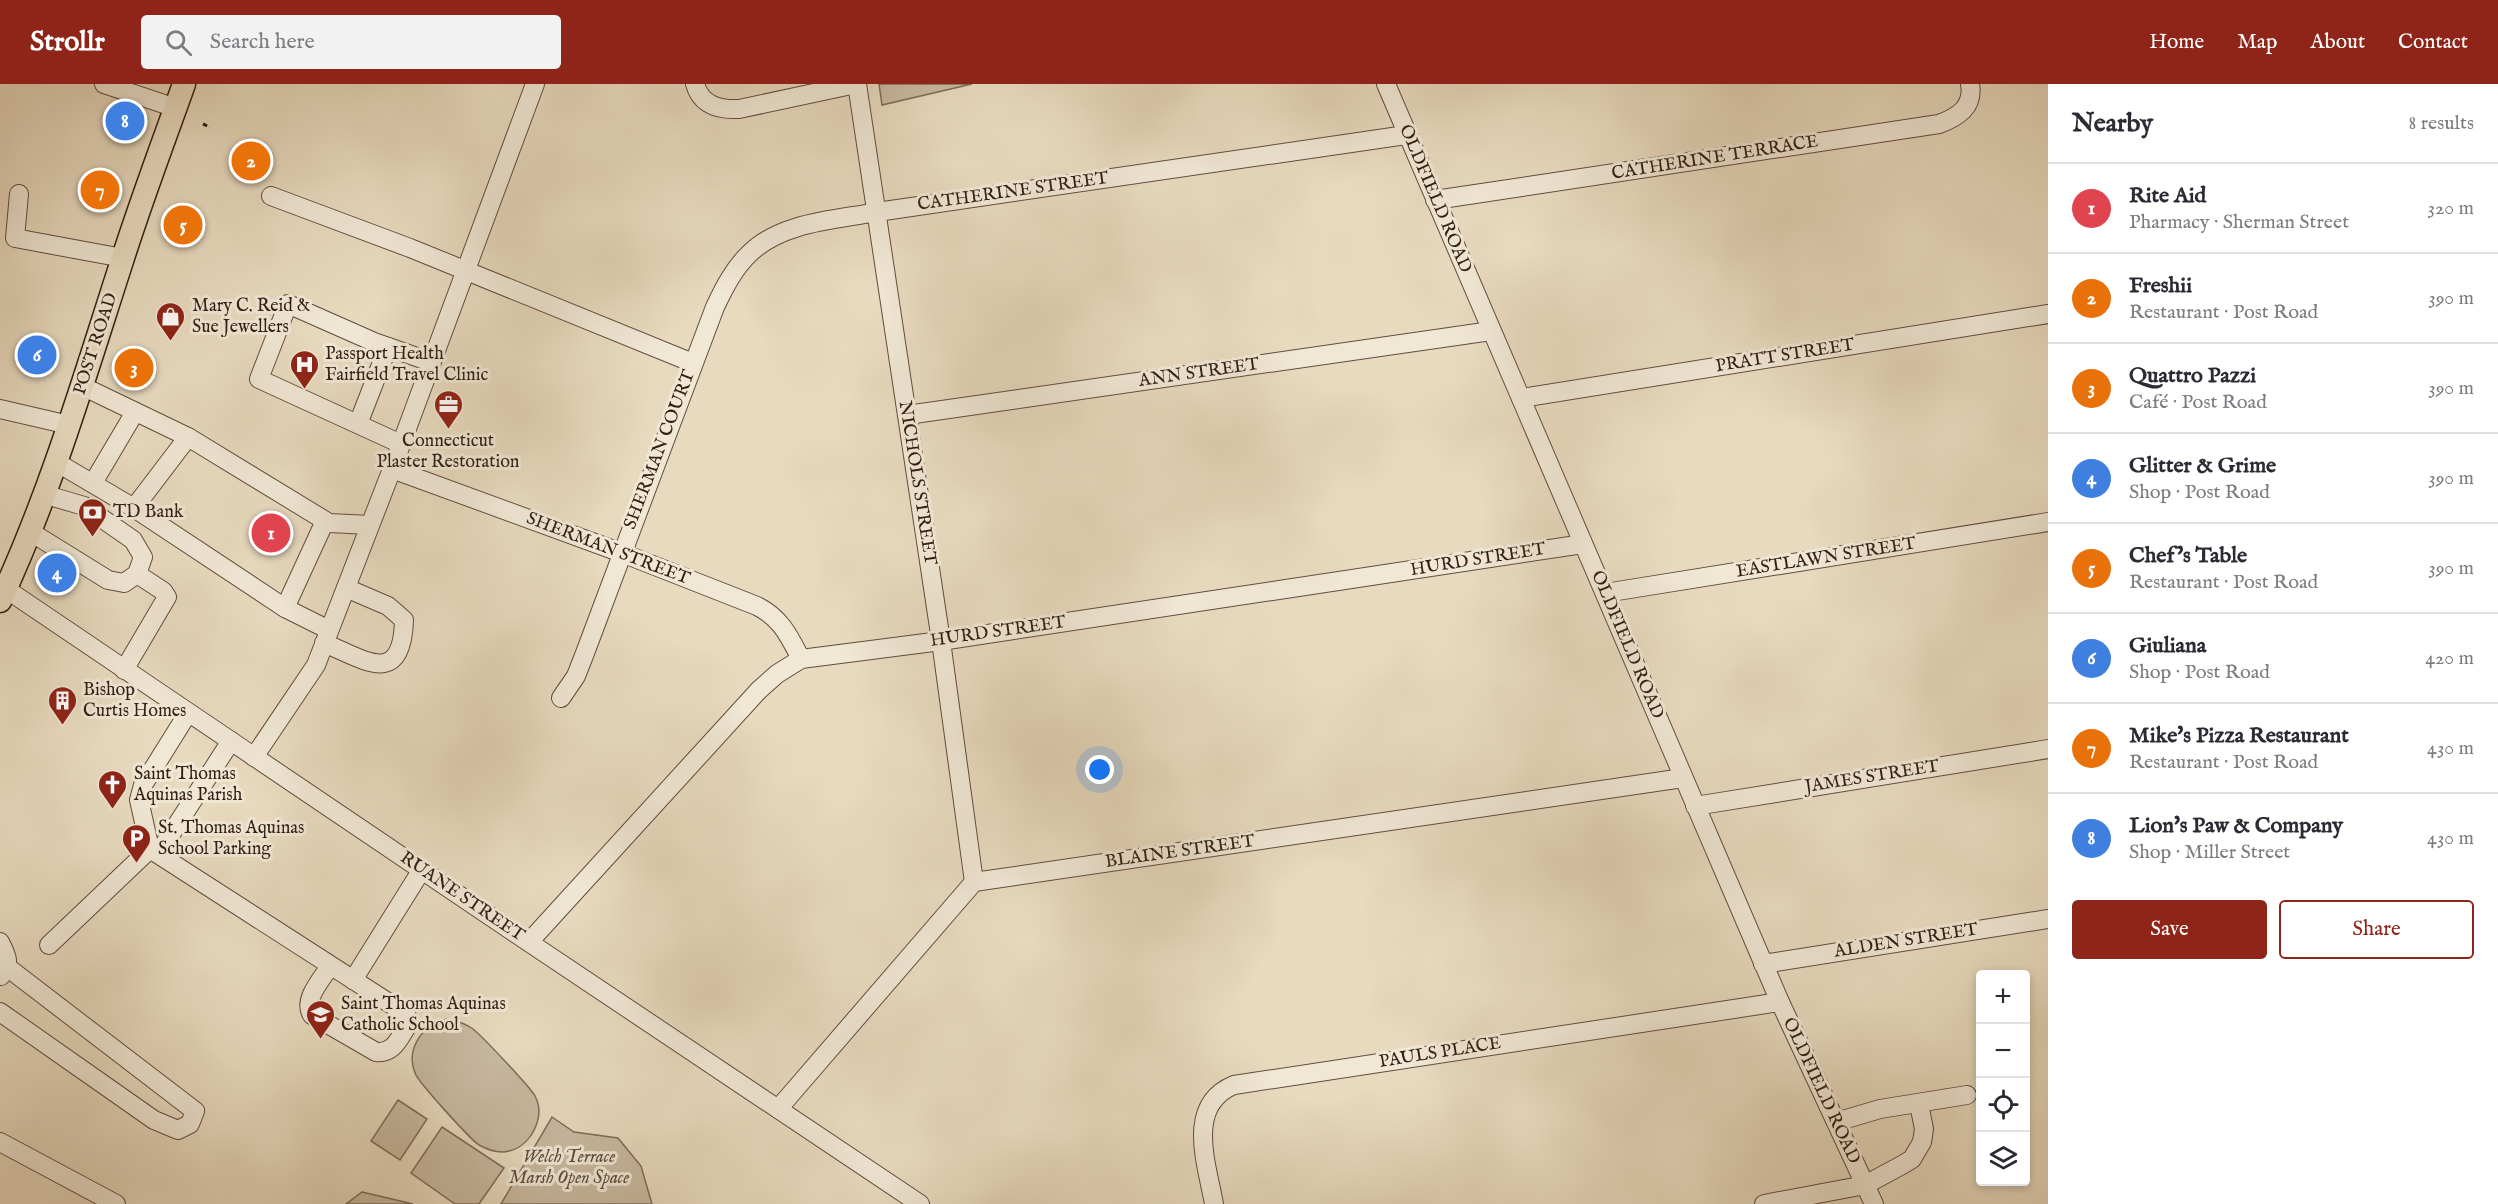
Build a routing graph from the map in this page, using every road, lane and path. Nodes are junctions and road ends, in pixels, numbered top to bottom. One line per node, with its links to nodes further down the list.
1 (104, 84): 8 (street)
2 (184, 84): 8 (main road, POST ROAD)
3 (535, 84): 17 (street)
4 (695, 84): 5 (street)
5 (856, 84): 15 (street, NICHOLS STREET)
6 (1386, 84): 11 (street, OLDFIELD ROAD)
7 (1970, 84): 14 (street, CATHERINE TERRACE)
8 (176, 108): 16 (main road, POST ROAD)
9 (203, 124): 10 (path)
10 (210, 127)
11 (1406, 135): 14 (street, OLDFIELD ROAD); 15 (street, CATHERINE STREET)
12 (19, 194): 16 (street)
13 (271, 196): 17 (street, SHERMAN COURT)
14 (1435, 200): 19 (street, OLDFIELD ROAD)
15 (877, 212): 22 (street, CATHERINE STREET); 27 (street, NICHOLS STREET)
16 (123, 258): 23 (main road, POST ROAD)
17 (464, 272): 21 (street); 22 (street, SHERMAN COURT)
18 (2048, 314): 24 (street, PRATT STREET)
19 (1491, 331): 24 (street, OLDFIELD ROAD); 27 (street, ANN STREET)
20 (388, 347): 21 (street); 29 (street); 29 (street)
21 (431, 362): 31 (street)
22 (693, 363): 42 (street, SHERMAN COURT)
23 (82, 386): 26 (street); 28 (main road, POST ROAD)
24 (1521, 398): 41 (street, OLDFIELD ROAD)
25 (0, 409): 28 (street)
26 (135, 412): 30 (street); 34 (street)
27 (907, 415): 49 (street, NICHOLS STREET)
28 (69, 424): 32 (main road, POST ROAD)
29 (358, 424): 31 (street)
30 (188, 437): 36 (street); 37 (street)
31 (401, 444): 33 (street)
32 (56, 462): 34 (street); 35 (main road, POST ROAD)
33 (392, 469): 39 (street); 42 (street, SHERMAN STREET)
34 (93, 483): 36 (street)
35 (43, 494): 40 (main road, POST ROAD); 43 (street)
36 (134, 508): 47 (street)
37 (325, 521): 39 (street); 47 (street)
38 (2048, 522): 45 (street, EASTLAWN STREET)
39 (370, 525): 44 (street)
40 (29, 531): 43 (street); 46 (main road, POST ROAD)
41 (1583, 544): 45 (street, OLDFIELD ROAD); 49 (street, HURD STREET)
42 (621, 553): 50 (street, SHERMAN STREET); 52 (street, SHERMAN COURT)
43 (137, 574): 51 (street)
44 (346, 588): 48 (street); 48 (street)
45 (1605, 593): 57 (street, OLDFIELD ROAD)
46 (3, 595): 51 (street, RUANE STREET)
47 (285, 608): 48 (street)
48 (327, 636): 56 (street)
49 (941, 641): 50 (street, HURD STREET); 61 (street, NICHOLS STREET)
50 (801, 659): 64 (street, HURD STREET)
51 (124, 670): 53 (street, RUANE STREET)
52 (561, 698)
53 (188, 713): 54 (street, RUANE STREET); 59 (street)
54 (231, 741): 56 (street, RUANE STREET); 59 (street)
55 (2048, 748): 58 (street, JAMES STREET)
56 (254, 757): 60 (street, RUANE STREET)
57 (1683, 778): 58 (street, OLDFIELD ROAD); 61 (street, BLAINE STREET)
58 (1695, 806): 66 (street, OLDFIELD ROAD)
59 (154, 851): 65 (street); 67 (street)
60 (422, 870): 64 (street, RUANE STREET); 69 (street)
61 (974, 882): 74 (street)
62 (2048, 919): 66 (street, ALDEN STREET)
63 (0, 942): 68 (street)
64 (529, 942): 74 (street, RUANE STREET)
65 (49, 945)
66 (1763, 964): 70 (street, OLDFIELD ROAD)
67 (330, 966): 69 (street); 69 (street)
68 (4, 972): 71 (street)
69 (353, 980)
70 (1780, 1002): 75 (street, OLDFIELD ROAD); 80 (street, PAULS PLACE)
71 (0, 1012)
72 (1967, 1095): 73 (street)
73 (1919, 1104): 75 (street); 77 (street)
74 (778, 1109): 79 (street, RUANE STREET)
75 (1836, 1122): 77 (street, OLDFIELD ROAD)
76 (0, 1142): 78 (street)
77 (1865, 1185): 81 (street); 82 (street, OLDFIELD ROAD)
78 (116, 1204)
79 (920, 1204)
80 (1214, 1204)
81 (1764, 1204)
82 (1874, 1204)

